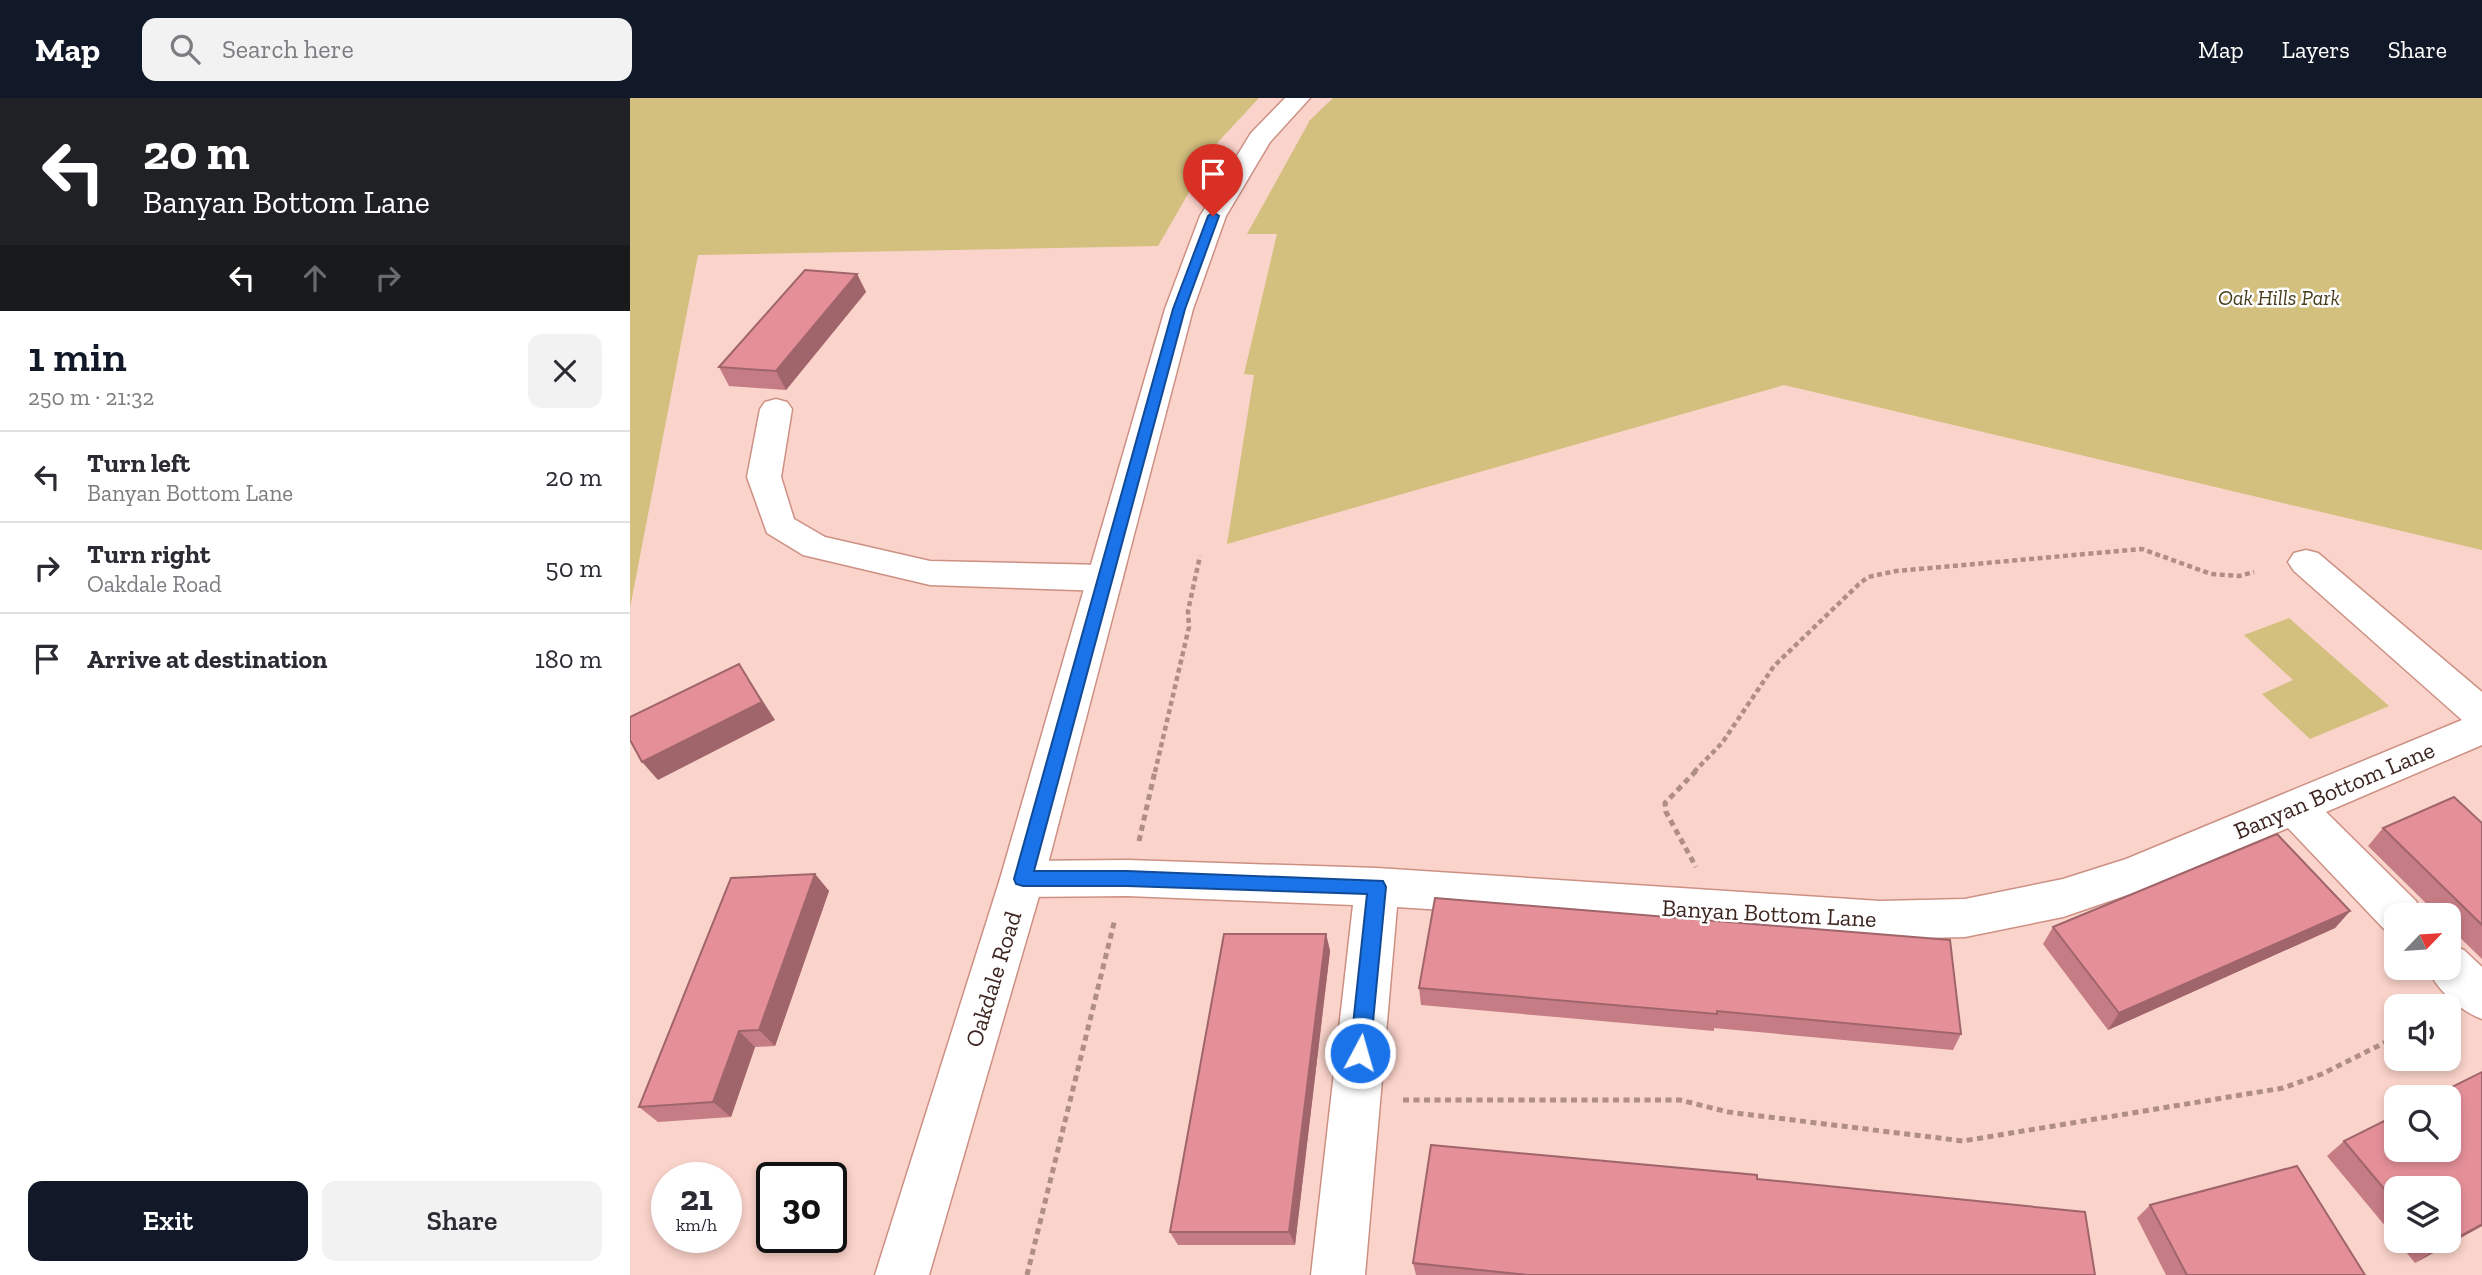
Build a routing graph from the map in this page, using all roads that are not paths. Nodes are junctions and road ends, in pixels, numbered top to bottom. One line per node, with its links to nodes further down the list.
1 (1298, 98): 4 (street, Oakdale Road)
2 (776, 409): 4 (street)
3 (2306, 562): 5 (street)
4 (1105, 578): 8 (street, Oakdale Road)
5 (2482, 714)
6 (2482, 728): 7 (street, Banyan Bottom Lane)
7 (2294, 807): 9 (street, Banyan Bottom Lane); 10 (street)
8 (1023, 879): 9 (street, Banyan Bottom Lane); 13 (street, Oakdale Road)
9 (1377, 887): 14 (street)
10 (2388, 903)
11 (2461, 977): 12 (street)
12 (2482, 999)
13 (902, 1275)
14 (1338, 1275)

